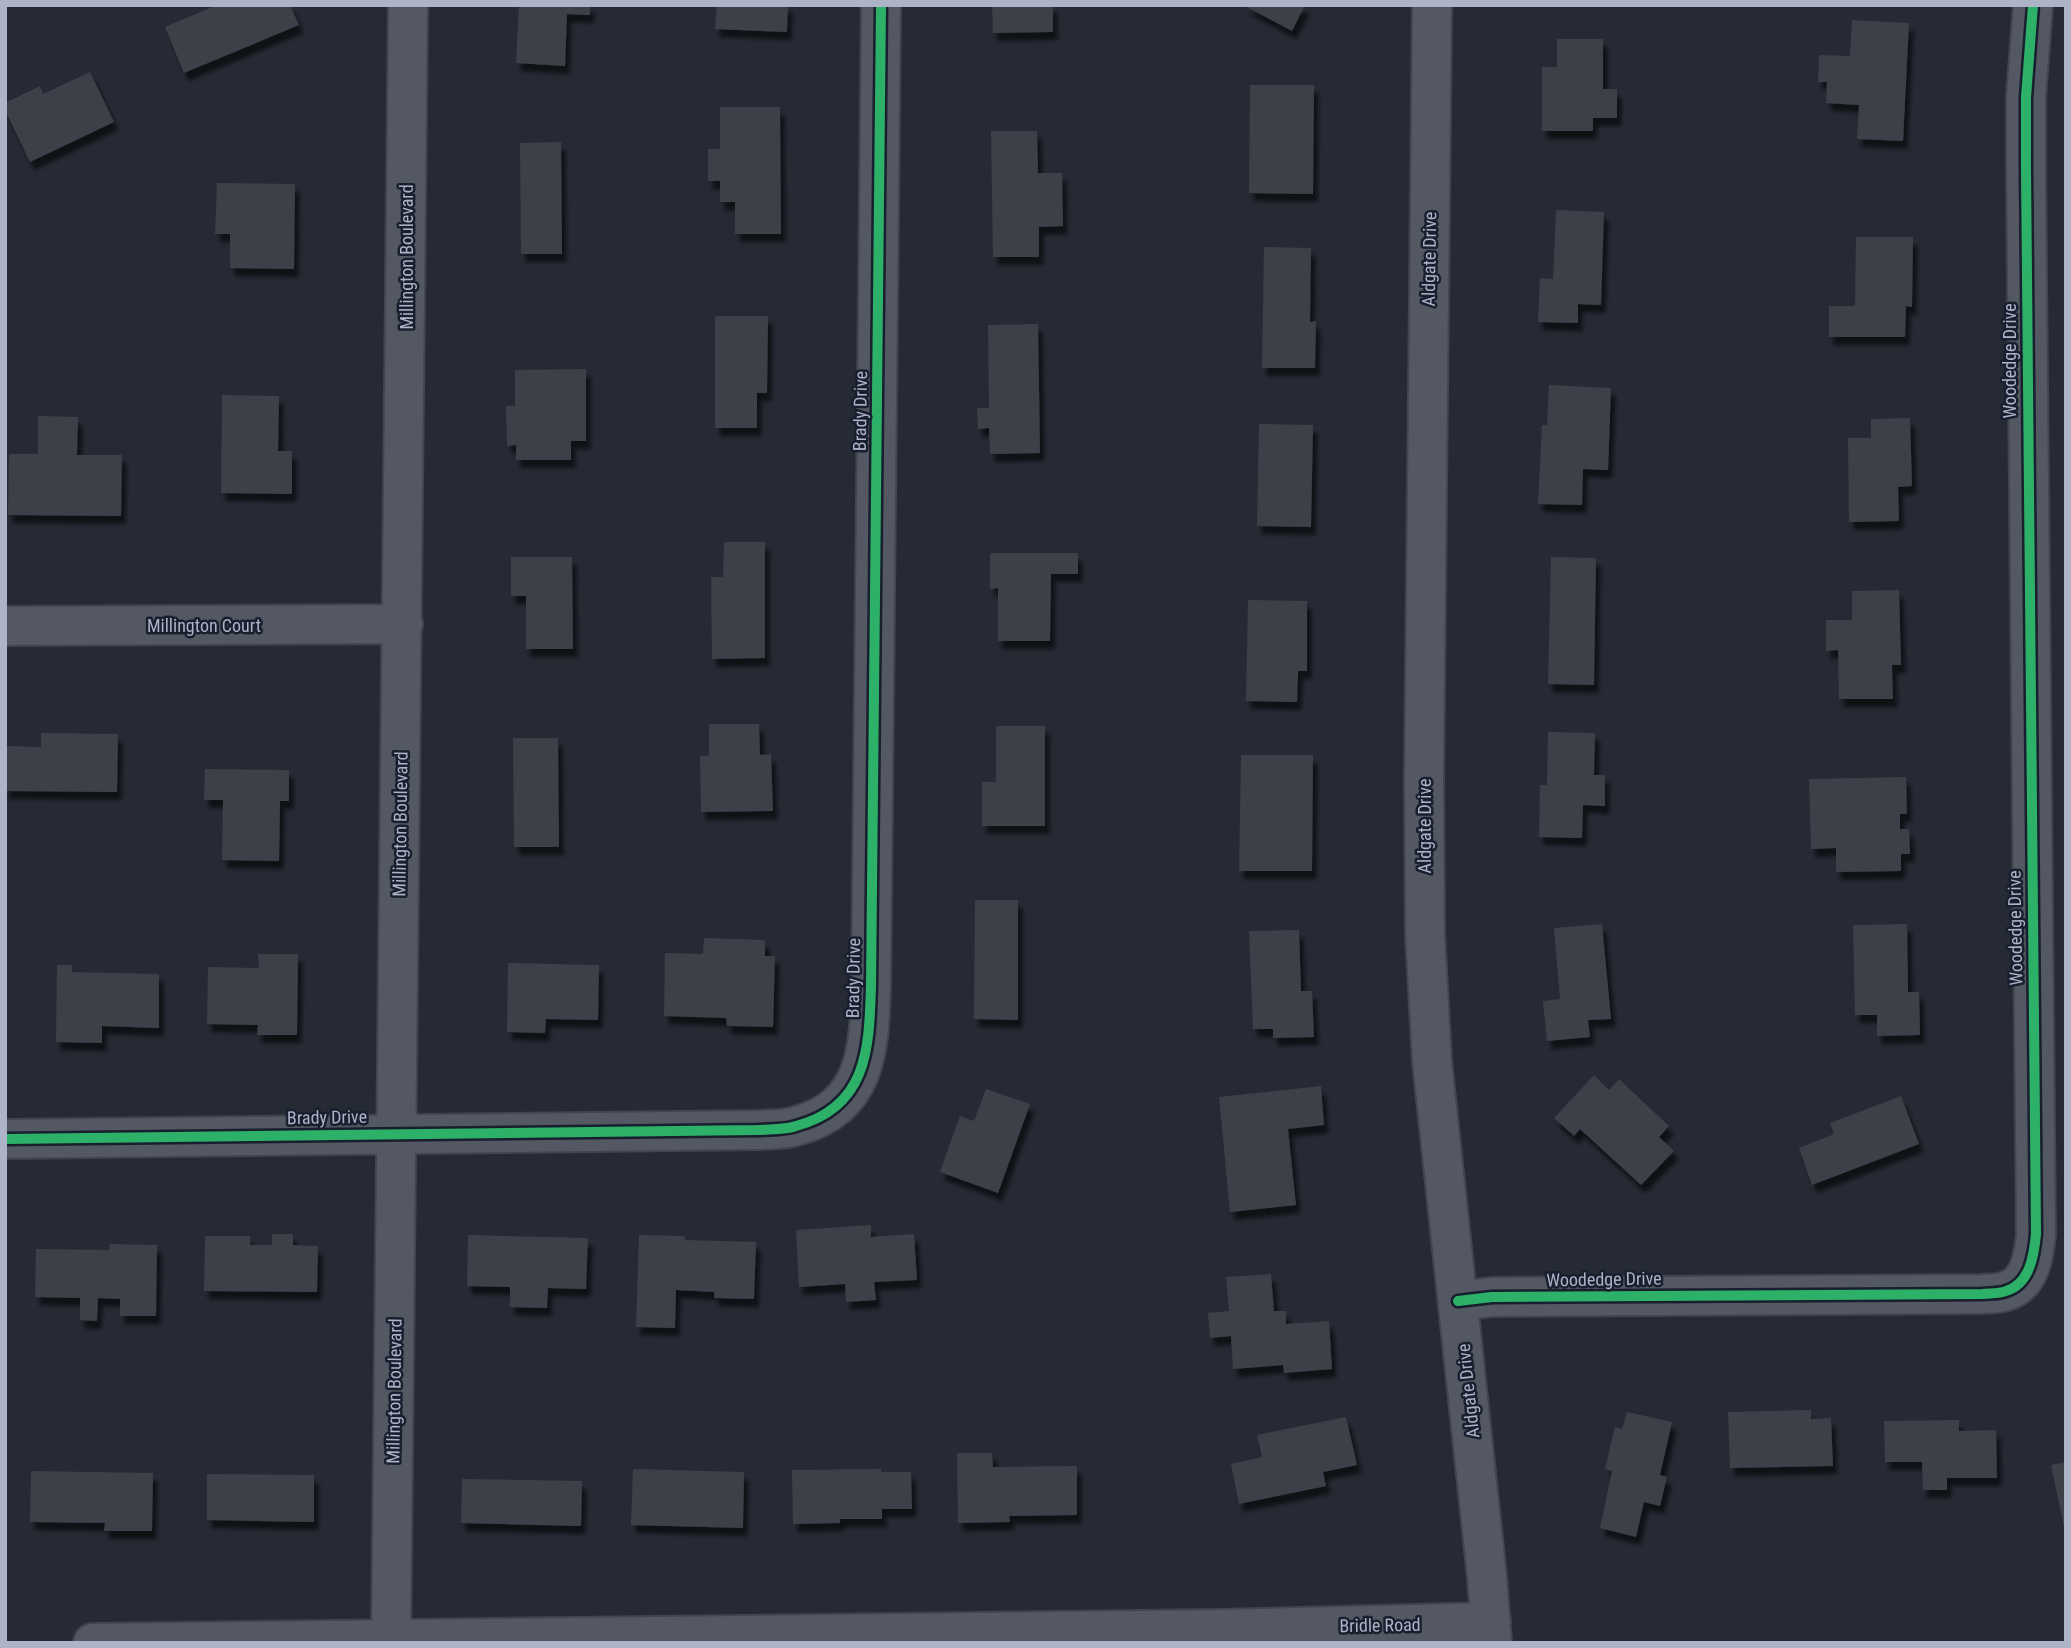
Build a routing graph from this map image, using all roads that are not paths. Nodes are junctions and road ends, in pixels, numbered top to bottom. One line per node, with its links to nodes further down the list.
1 (408, 5): 5 (street, Millington Boulevard)
2 (881, 5): 7 (street, Brady Drive)
3 (1432, 5): 9 (street, Aldgate Drive)
4 (2033, 5): 9 (street, Woodedge Drive)
5 (403, 624): 6 (street, Millington Court); 7 (street, Millington Boulevard)
6 (5, 626)
7 (397, 1134): 8 (street, Brady Drive); 11 (street, Millington Boulevard)
8 (5, 1139)
9 (1458, 1301): 10 (street, Aldgate Drive)
10 (1491, 1632): 11 (street, Bridle Road)
11 (391, 1641): 12 (street, Bridle Road)
12 (93, 1643)

